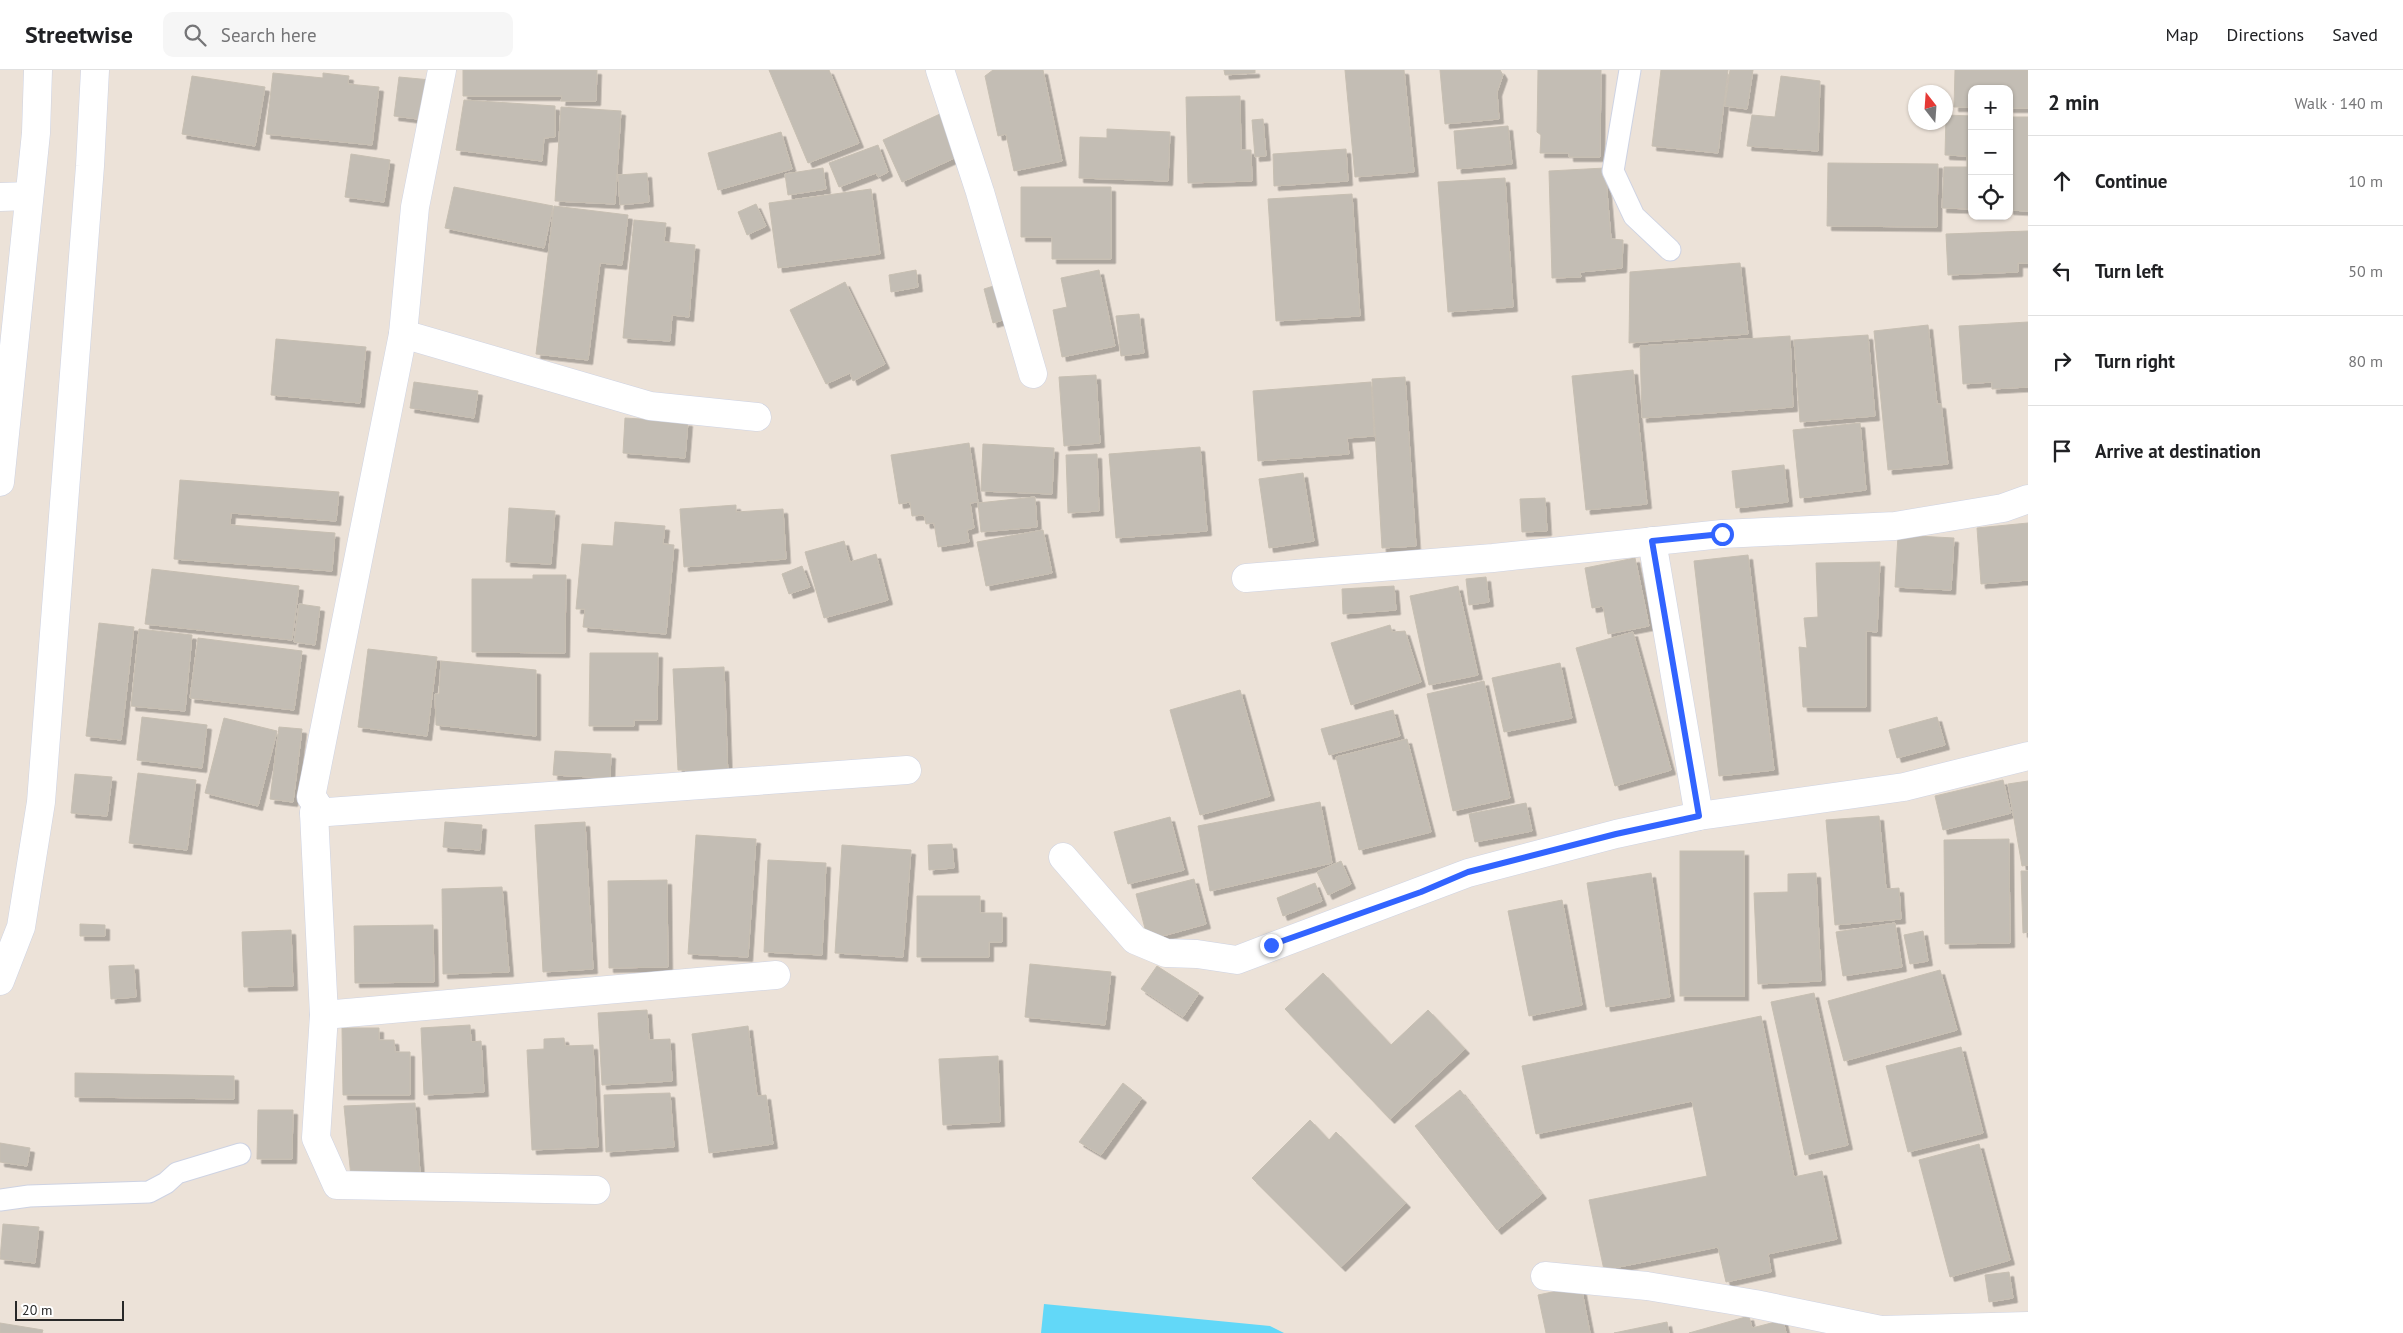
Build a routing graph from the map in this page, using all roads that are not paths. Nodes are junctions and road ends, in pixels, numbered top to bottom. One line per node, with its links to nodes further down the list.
1 (38, 70): 6 (street)
2 (95, 70): 22 (street)
3 (442, 70): 9 (street)
4 (940, 70): 10 (street)
5 (1630, 70): 8 (lane)
6 (30, 196): 7 (street); 12 (street)
7 (0, 197)
8 (1670, 250)
9 (403, 334): 11 (street); 18 (street)
10 (1033, 374)
11 (757, 417)
12 (0, 482)
13 (2028, 499): 14 (street)
14 (1652, 541): 15 (street); 19 (street)
15 (1246, 578)
16 (2028, 756): 19 (street)
17 (907, 770): 18 (street)
18 (314, 813): 23 (street)
19 (1699, 816): 20 (street)
20 (1063, 857)
21 (776, 975): 23 (street)
22 (0, 981)
23 (324, 1015): 25 (street)
24 (240, 1154): 26 (lane)
25 (596, 1190)
26 (0, 1200)
27 (1545, 1276): 28 (street)
28 (2028, 1326)

